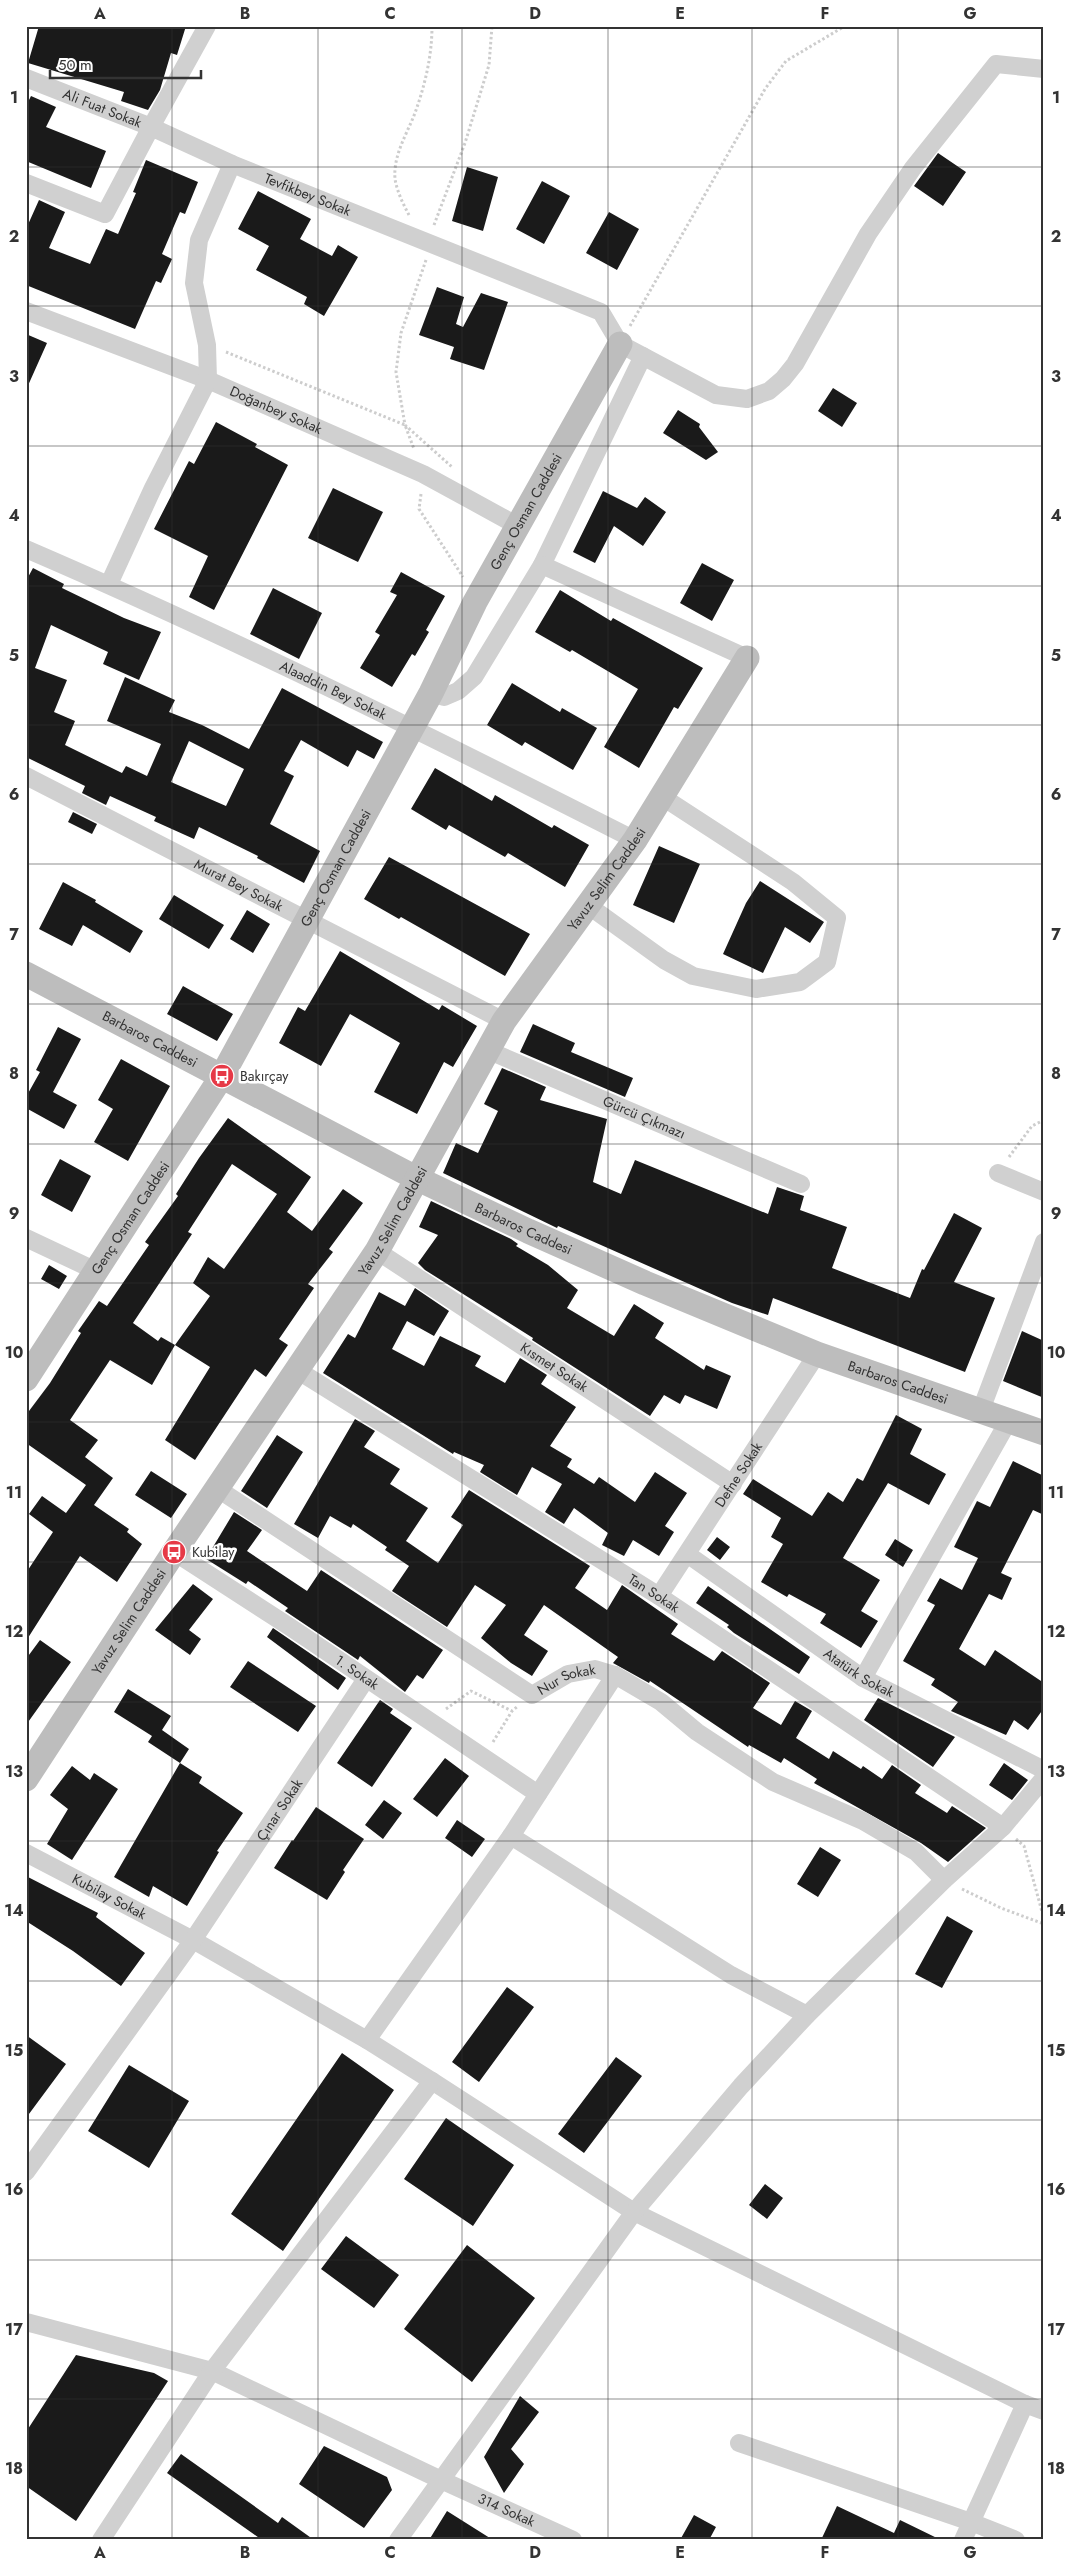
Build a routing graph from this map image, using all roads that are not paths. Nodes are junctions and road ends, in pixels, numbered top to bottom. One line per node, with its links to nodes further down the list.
1 (207, 26): 4 (street)
2 (1044, 69): 9 (street)
3 (26, 78): 4 (street, Ali Fuat Sokak)
4 (151, 127): 5 (street, Tevfikbey Sokak); 6 (street)
5 (232, 164): 8 (street, Tevfikbey Sokak); 10 (street)
6 (26, 183)
7 (26, 311): 10 (street, Doğanbey Sokak)
8 (620, 344): 9 (street); 11 (street, Genç Osman Caddesi)
9 (643, 356): 13 (street)
10 (208, 380): 11 (street, Doğanbey Sokak); 14 (street)
11 (518, 526): 16 (street, Genç Osman Caddesi)
12 (26, 549): 14 (street, Alaaddin Bey Sokak)
13 (542, 565): 15 (street); 16 (street)
14 (109, 584): 17 (street, Alaaddin Bey Sokak)
15 (747, 658): 19 (street, Yavuz Selim Caddesi)
16 (431, 693): 17 (street, Genç Osman Caddesi)
17 (413, 728): 20 (street, Alaaddin Bey Sokak); 22 (street, Genç Osman Caddesi)
18 (26, 776): 22 (street, Murat Bey Sokak)
19 (661, 796): 20 (street, Yavuz Selim Caddesi); 21 (street)
20 (635, 840): 21 (street, Yavuz Selim Caddesi)
21 (590, 906): 24 (street, Yavuz Selim Caddesi)
22 (307, 921): 24 (street, Murat Bey Sokak); 26 (street, Genç Osman Caddesi)
23 (26, 974): 26 (street, Barbaros Caddesi)
24 (504, 1021): 25 (street, Yavuz Selim Caddesi)
25 (487, 1050): 28 (street, Yavuz Selim Caddesi); 29 (street, Gürcü Çıkmazı)
26 (222, 1076): 28 (street, Barbaros Caddesi); 34 (street, Genç Osman Caddesi)
27 (998, 1173): 30 (street)
28 (416, 1178): 33 (street, Yavuz Selim Caddesi); 35 (street, Barbaros Caddesi)
29 (801, 1184)
30 (1044, 1192)
31 (26, 1238): 34 (street)
32 (1044, 1242): 38 (street)
33 (377, 1251): 36 (street, Yavuz Selim Caddesi); 41 (street, Kısmet Sokak)
34 (96, 1271): 37 (street, Genç Osman Caddesi)
35 (817, 1354): 38 (street, Barbaros Caddesi); 41 (street, Defne Sokak)
36 (297, 1370): 42 (street, Yavuz Selim Caddesi); 45 (street, Tan Sokak)
37 (26, 1379)
38 (981, 1410): 39 (street, Barbaros Caddesi)
39 (1009, 1420): 40 (street, Barbaros Caddesi); 47 (street)
40 (1044, 1433)
41 (733, 1484): 44 (street, Defne Sokak)
42 (218, 1489): 43 (street, Yavuz Selim Caddesi); 46 (street, Nur Sokak)
43 (174, 1552): 48 (street, 1. Sokak); 51 (street, Yavuz Selim Caddesi)
44 (687, 1554): 45 (street, Defne Sokak); 47 (street, Atatürk Sokak)
45 (659, 1596): 53 (street, Tan Sokak)
46 (615, 1675): 52 (street); 56 (street, Nur Sokak)
47 (863, 1678): 49 (street, Atatürk Sokak)
48 (366, 1679): 52 (street, 1. Sokak); 57 (street, Çınar Sokak)
49 (1044, 1770)
50 (1044, 1778): 53 (street)
51 (26, 1779)
52 (538, 1794): 54 (street)
53 (1003, 1827): 56 (street)
54 (511, 1836): 58 (street); 59 (street)
55 (26, 1852): 57 (street, Kubilay Sokak)
56 (944, 1880): 58 (street)
57 (192, 1940): 59 (street, Kubilay Sokak); 61 (street, Çınar Sokak)
58 (807, 2015): 62 (street)
59 (366, 2040): 60 (street, Kubilay Sokak)
60 (432, 2081): 62 (street, Kubilay Sokak); 64 (street)
61 (27, 2169)
62 (634, 2212): 65 (street, Kubilay Sokak); 68 (street)
63 (26, 2322): 64 (street, 314 Sokak)
64 (212, 2371): 68 (street, 314 Sokak); 70 (street)
65 (1025, 2404): 66 (street, Kubilay Sokak); 69 (street)
66 (1044, 2411)
67 (739, 2442): 69 (street)
68 (439, 2479): 71 (street); 72 (street, 314 Sokak)
69 (971, 2522): 73 (street); 74 (street)
70 (101, 2540)
71 (398, 2540)
72 (573, 2540)
73 (964, 2540)
74 (1016, 2540)

